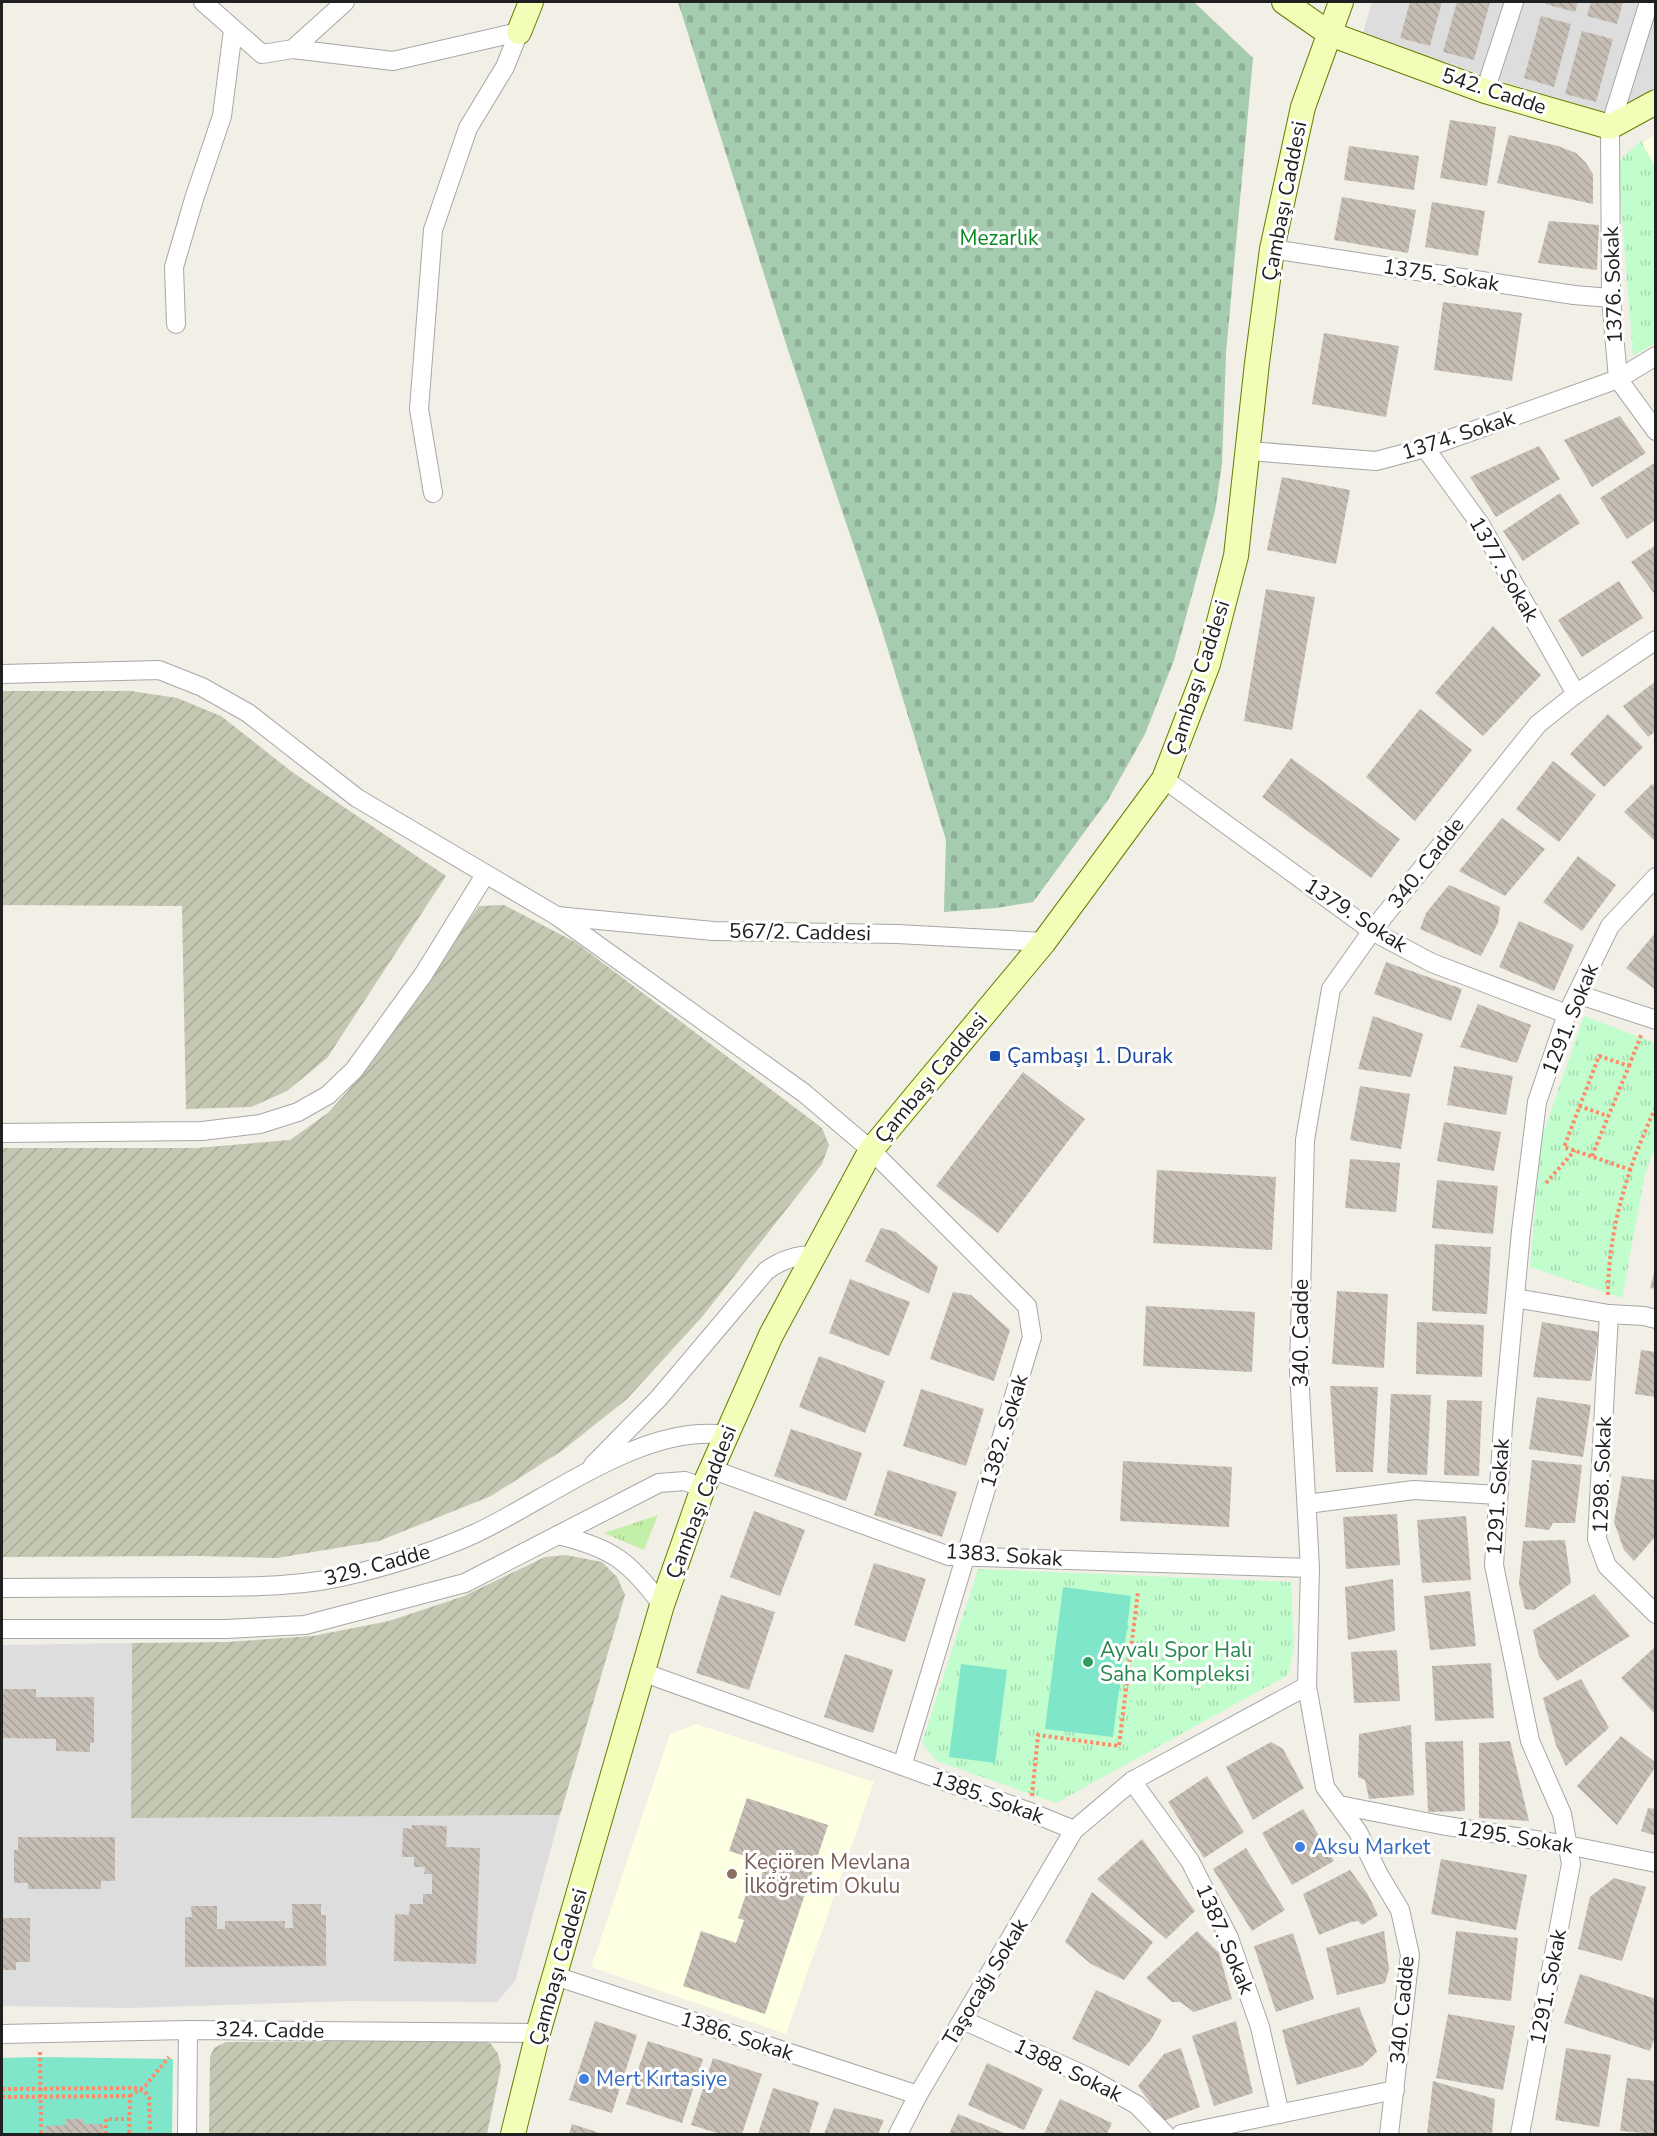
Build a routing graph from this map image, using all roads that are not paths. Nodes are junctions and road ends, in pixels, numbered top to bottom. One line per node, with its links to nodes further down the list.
1 (203, 2): 8 (street)
2 (345, 2): 11 (street)
3 (531, 2): 9 (main road)
4 (1341, 2): 10 (main road, Çambaşı Caddesi)
5 (1514, 2): 12 (street)
6 (1649, 2): 14 (street, 1376. Sokak)
7 (1293, 5): 10 (main road, 542. Cadde)
8 (233, 30): 11 (street); 17 (street)
9 (519, 32): 11 (street); 23 (street)
10 (1330, 34): 12 (main road, 542. Cadde); 15 (main road, Çambaşı Caddesi)
11 (293, 49)
12 (1485, 91): 14 (main road, 542. Cadde)
13 (1656, 102): 14 (main road)
14 (1610, 127): 16 (street, 1376. Sokak)
15 (1272, 249): 16 (street, 1375. Sokak); 22 (main road, Çambaşı Caddesi)
16 (1611, 298): 19 (street, 1376. Sokak)
17 (176, 324)
18 (1656, 356): 19 (street, 1374. Sokak)
19 (1618, 380): 20 (street); 21 (street, 1374. Sokak)
20 (1656, 431)
21 (1425, 448): 22 (street, 1374. Sokak); 26 (street, 1377. Sokak)
22 (1249, 451): 27 (main road, Çambaşı Caddesi)
23 (433, 493)
24 (1656, 640): 26 (street, 340. Cadde)
25 (2, 674): 28 (street, 1382. Sokak)
26 (1576, 694): 31 (street, 340. Cadde)
27 (1164, 779): 31 (street, 1379. Sokak); 32 (main road, Çambaşı Caddesi)
28 (485, 875): 30 (street, 1382. Sokak); 36 (street)
29 (1656, 877): 33 (street, 1291. Sokak)
30 (556, 916): 32 (street, 567/2. Caddesi); 37 (street, 1382. Sokak)
31 (1372, 931): 34 (street, 1379. Sokak); 46 (street, 340. Cadde)
32 (1044, 942): 37 (main road, Çambaşı Caddesi)
33 (1577, 994): 34 (street, 1291. Sokak); 35 (street)
34 (1567, 1014): 39 (street, 1291. Sokak)
35 (1652, 1018)
36 (2, 1133)
37 (871, 1150): 38 (main road, Çambaşı Caddesi); 48 (street, 1382. Sokak)
38 (814, 1255): 42 (main road, Çambaşı Caddesi); 43 (street)
39 (1515, 1299): 40 (street); 45 (street, 1291. Sokak)
40 (1609, 1314): 41 (street); 52 (street, 1298. Sokak)
41 (1656, 1318)
42 (726, 1435): 43 (street, 329. Cadde); 44 (main road, Çambaşı Caddesi)
43 (583, 1475): 50 (street, 329. Cadde)
44 (707, 1479): 47 (street, 329. Cadde); 48 (street, 1383. Sokak); 51 (main road, Çambaşı Caddesi)
45 (1498, 1495): 46 (street); 60 (street, 1291. Sokak)
46 (1307, 1504): 49 (street, 340. Cadde)
47 (558, 1535): 51 (street); 53 (street, 329. Cadde)
48 (966, 1557): 49 (street, 1383. Sokak); 56 (street, 1382. Sokak)
49 (1310, 1568): 55 (street, 340. Cadde)
50 (2, 1588)
51 (662, 1605): 54 (main road, Çambaşı Caddesi)
52 (1656, 1614)
53 (2, 1629)
54 (642, 1672): 56 (street, 1385. Sokak); 62 (main road, Çambaşı Caddesi)
55 (1307, 1686): 57 (street); 58 (street, 340. Cadde)
56 (902, 1766): 59 (street, 1385. Sokak)
57 (1132, 1781): 59 (street); 69 (street, 1387. Sokak)
58 (1339, 1805): 60 (street, 1295. Sokak); 67 (street, 340. Cadde)
59 (1074, 1830): 63 (street, Taşocağı Sokak)
60 (1567, 1845): 61 (street, 1295. Sokak); 76 (street, 1291. Sokak)
61 (1656, 1863)
62 (555, 1976): 65 (main road, Çambaşı Caddesi); 68 (street, 1386. Sokak)
63 (963, 2020): 68 (street, Taşocağı Sokak); 73 (street, 1388. Sokak)
64 (188, 2030): 65 (street, 324. Cadde); 66 (street, 324. Cadde); 70 (street)
65 (538, 2033): 71 (main road, Çambaşı Caddesi)
66 (2, 2034)
67 (1395, 2090): 69 (street); 75 (street, 340. Cadde)
68 (918, 2095): 72 (street, Taşocağı Sokak)
69 (1280, 2114): 74 (street)
70 (187, 2134)
71 (513, 2134)
72 (898, 2134)
73 (1165, 2134)
74 (1181, 2134)
75 (1389, 2134)
76 (1520, 2134)

